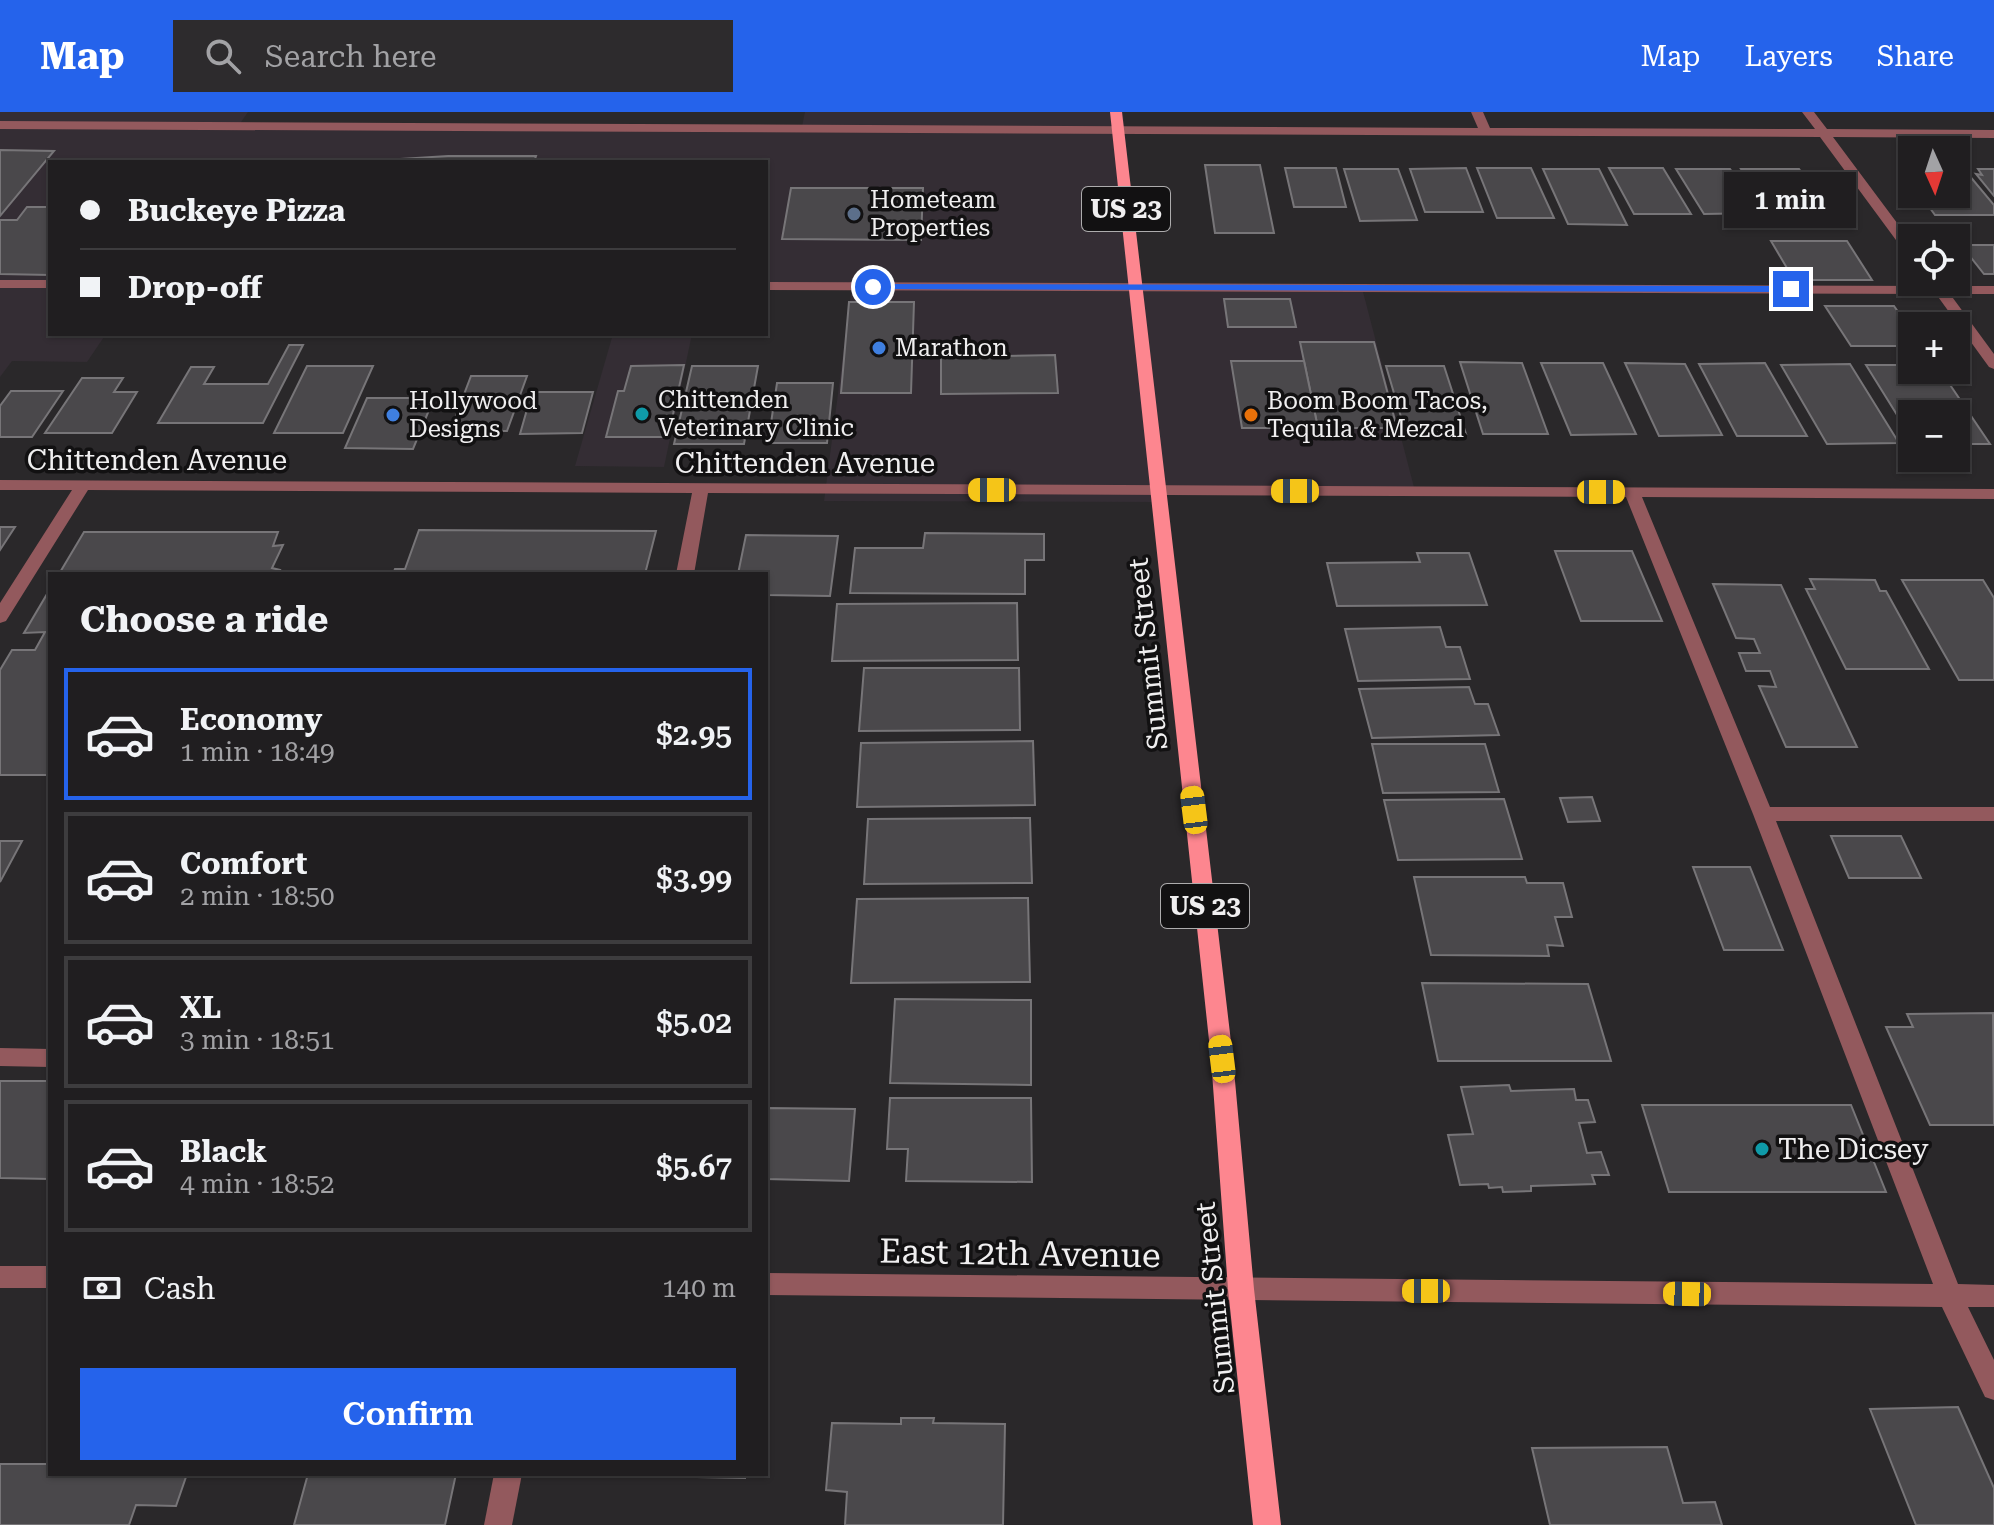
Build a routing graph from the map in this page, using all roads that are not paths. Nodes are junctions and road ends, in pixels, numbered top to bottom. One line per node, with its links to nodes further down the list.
1 (532, 112): 7 (street)
2 (1116, 112): 9 (main road, Summit Street / US 23)
3 (1477, 112): 10 (street)
4 (1808, 112): 11 (street)
5 (807, 115): 8 (street)
6 (0, 125): 7 (street)
7 (526, 127): 8 (street)
8 (804, 129): 9 (street)
9 (1118, 131): 10 (street); 18 (main road, Summit Street / US 23)
10 (1486, 132): 11 (street)
11 (1824, 133): 12 (street); 13 (street)
12 (1994, 134)
13 (1898, 233)
14 (0, 284): 15 (street)
15 (48, 284)
16 (768, 286): 18 (street)
17 (1898, 286): 18 (street)
18 (1135, 287): 26 (main road, Summit Street / US 23)
19 (1970, 288): 20 (street)
20 (1994, 290)
21 (1944, 296): 22 (street)
22 (1994, 364)
23 (0, 485): 24 (street, Chittenden Avenue)
24 (83, 485): 25 (street, Chittenden Avenue); 30 (street)
25 (701, 488): 26 (street, Chittenden Avenue); 29 (street)
26 (1158, 490): 27 (street, Chittenden Avenue); 38 (main road, Summit Street / US 23)
27 (1632, 492): 28 (street, Chittenden Avenue); 31 (street)
28 (1994, 494)
29 (685, 572)
30 (0, 617)
31 (1763, 814): 32 (street); 39 (street)
32 (1994, 814)
33 (0, 1057): 34 (street)
34 (48, 1058)
35 (0, 1277): 36 (street)
36 (48, 1277)
37 (768, 1284): 38 (street, East 12th Avenue)
38 (1241, 1289): 39 (street, East 12th Avenue); 44 (main road, Summit Street / US 23)
39 (1950, 1296): 40 (street, East 12th Avenue); 41 (street)
40 (1994, 1296)
41 (1994, 1388)
42 (508, 1476): 43 (street)
43 (498, 1525)
44 (1267, 1525)

